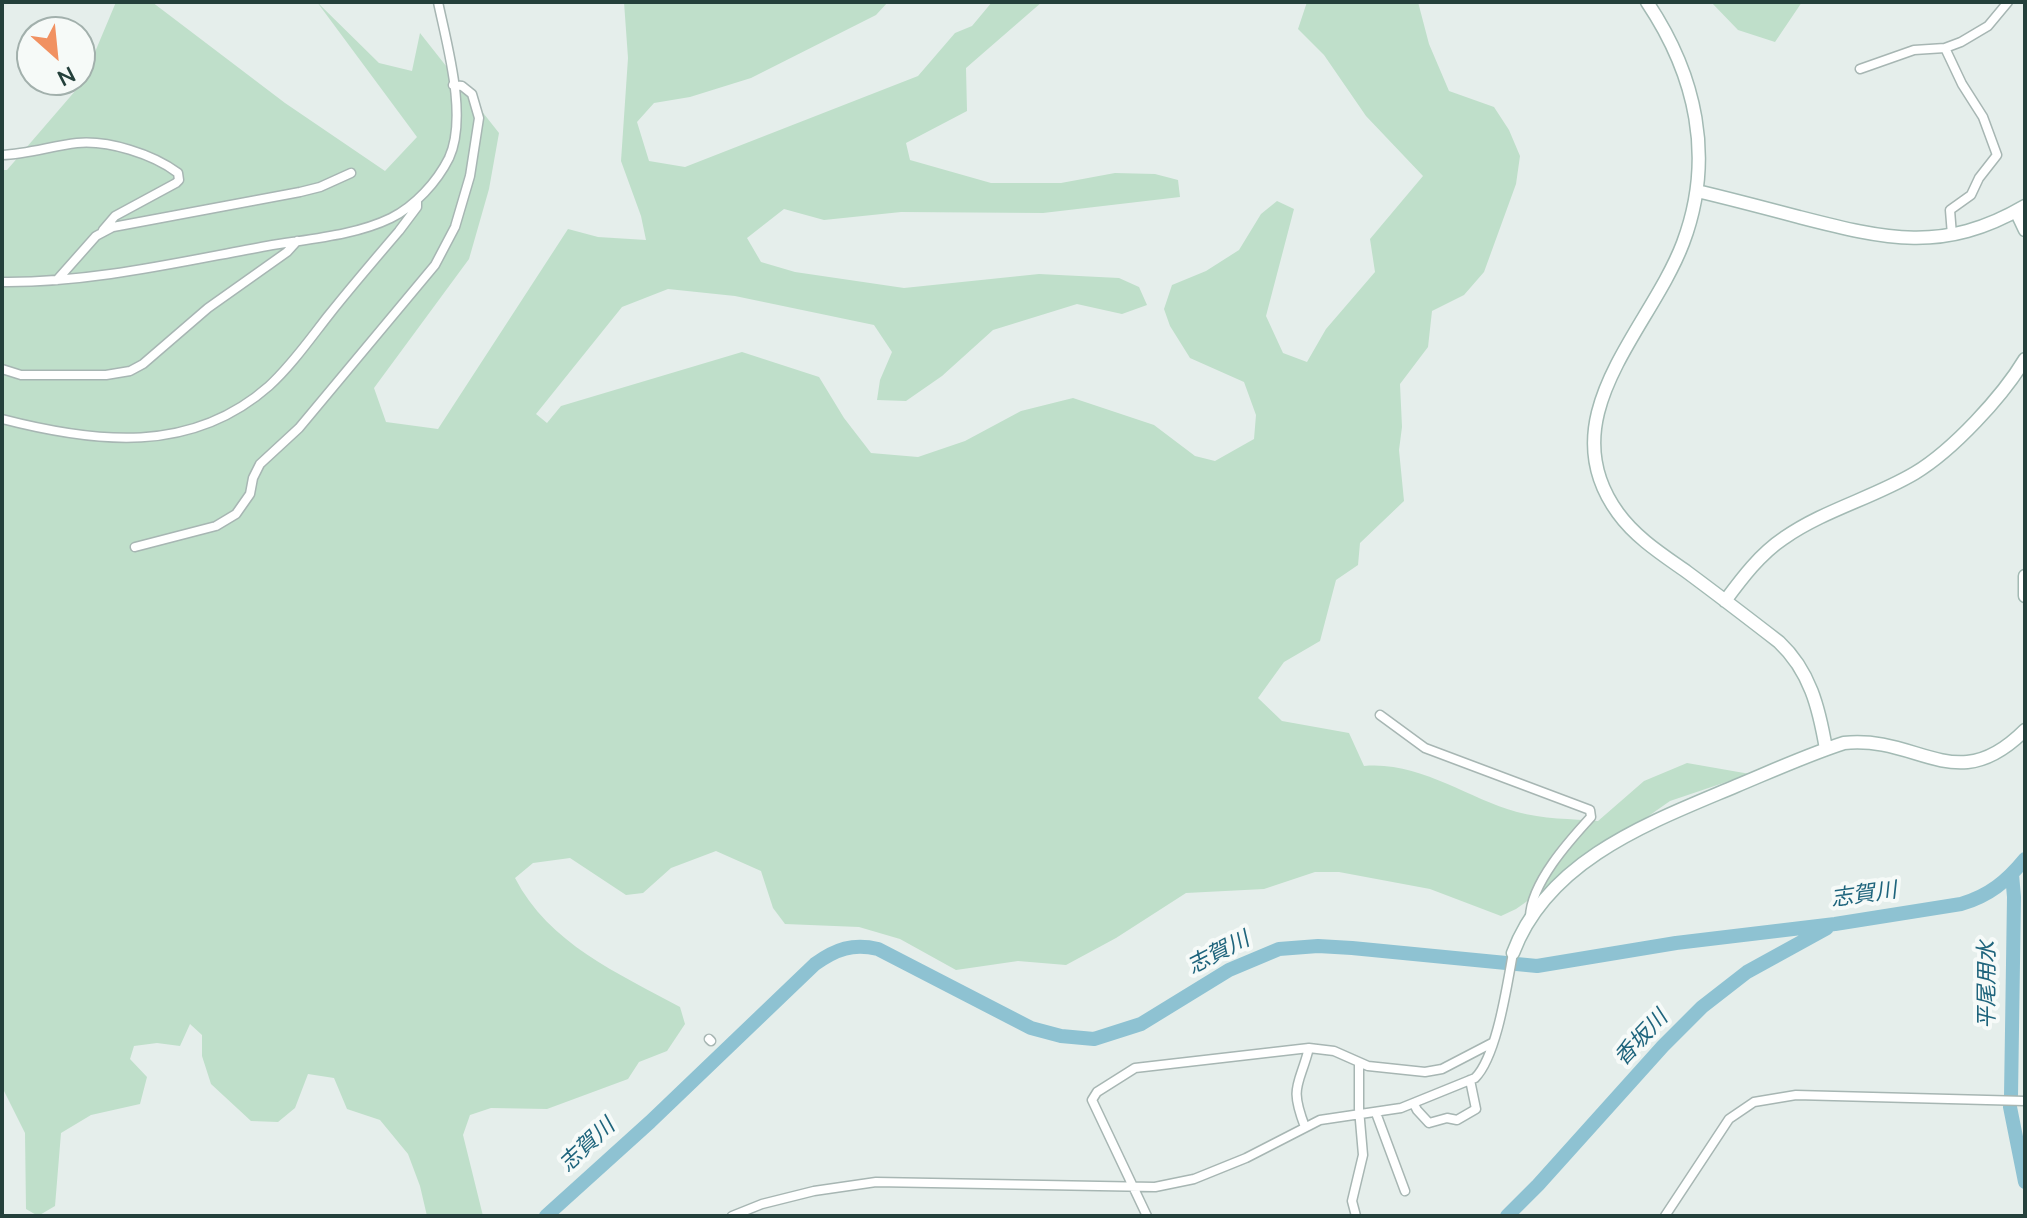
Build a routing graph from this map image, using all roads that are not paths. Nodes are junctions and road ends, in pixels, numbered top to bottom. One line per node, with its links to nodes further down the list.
1 (438, 2): 6 (street)
2 (1647, 2): 9 (street)
3 (2008, 2): 4 (street)
4 (1945, 48): 5 (street); 14 (street)
5 (1860, 69)
6 (453, 85): 10 (street); 23 (street)
7 (2, 155): 13 (street)
8 (351, 173): 13 (street)
9 (1697, 191): 14 (street); 26 (street)
10 (417, 199): 15 (street); 22 (street)
11 (2021, 209): 12 (street); 14 (street)
12 (2025, 230)
13 (102, 232): 16 (street)
14 (1952, 235)
15 (298, 240): 16 (street); 20 (street)
16 (57, 280): 17 (street)
17 (2, 282)
18 (2025, 359): 26 (street)
19 (2, 369): 20 (street)
20 (15, 374): 21 (street)
21 (2, 375)
22 (2, 419)
23 (135, 547)
24 (2025, 576): 25 (street)
25 (2025, 596)
26 (1725, 601): 29 (street)
27 (1380, 715): 30 (street)
28 (2025, 730): 29 (street)
29 (1826, 749): 30 (street)
30 (1530, 917): 31 (street)
31 (1513, 953): 32 (street)
32 (1492, 1043): 34 (street); 35 (street)
33 (1309, 1048): 34 (street); 40 (street); 41 (street)
34 (1359, 1064): 39 (street)
35 (1470, 1080): 37 (street); 37 (street)
36 (2025, 1101): 46 (street)
37 (1414, 1104): 38 (street)
38 (1376, 1113): 39 (street); 42 (street)
39 (1360, 1115): 40 (street); 45 (street)
40 (1305, 1127): 41 (street)
41 (1133, 1186): 43 (street); 44 (street)
42 (1405, 1191)
43 (732, 1216)
44 (1147, 1216)
45 (1356, 1216)
46 (1665, 1216)

